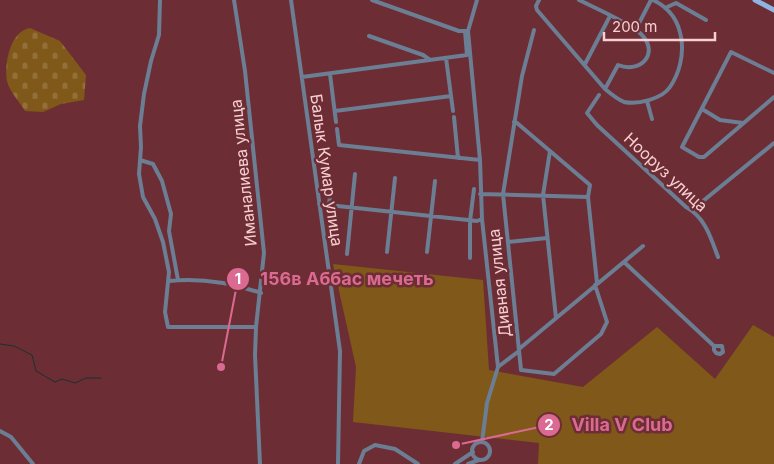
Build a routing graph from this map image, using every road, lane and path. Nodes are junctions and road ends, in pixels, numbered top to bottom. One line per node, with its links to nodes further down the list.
1 (160, 0): 41 (street)
2 (234, 0): 72 (street, Иманалиева улица)
3 (291, 0): 23 (street, Балык Кумар улица)
4 (372, 0): 16 (street)
5 (476, 0): 16 (street)
6 (539, 0): 20 (street)
7 (579, 0): 12 (street)
8 (652, 0): 10 (street); 15 (street)
9 (754, 0): 11 (main road)
10 (665, 8): 13 (street); 28 (street)
11 (774, 10)
12 (610, 16): 15 (street); 20 (street)
13 (706, 20)
14 (534, 30): 35 (street, Дивная улица)
15 (636, 30): 24 (street)
16 (466, 31): 18 (street); 42 (street)
17 (369, 36): 19 (street)
18 (446, 58): 19 (street); 26 (street)
19 (430, 60): 22 (street)
20 (585, 64): 24 (street)
21 (774, 73): 29 (street)
22 (330, 74): 23 (street); 30 (street)
23 (302, 77): 52 (street, Балык Кумар улица)
24 (605, 89): 28 (street)
25 (599, 94): 55 (street, Нооруз улица)
26 (451, 96): 30 (street); 31 (street)
27 (774, 97): 36 (street)
28 (647, 101): 33 (street)
29 (702, 108): 36 (street); 36 (street)
30 (335, 111): 34 (street)
31 (453, 111)
32 (454, 117): 40 (street)
33 (652, 120)
34 (336, 122)
35 (514, 122): 39 (street); 48 (street, Дивная улица)
36 (743, 123)
37 (337, 129): 40 (street)
38 (774, 143): 55 (street)
39 (550, 151): 50 (street); 51 (street)
40 (458, 158): 42 (street)
41 (140, 160): 69 (street); 70 (street)
42 (480, 160): 47 (street)
43 (355, 174): 54 (street)
44 (395, 178): 56 (street)
45 (435, 181): 57 (street)
46 (474, 189): 59 (street)
47 (480, 194): 48 (street); 58 (street)
48 (502, 194): 50 (street); 61 (street, Дивная улица)
49 (330, 195): 53 (street)
50 (543, 196): 51 (street); 60 (street)
51 (588, 197): 71 (street)
52 (319, 204): 53 (street); 84 (street, Балык Кумар улица)
53 (329, 205): 54 (street)
54 (352, 207): 56 (street); 65 (street)
55 (692, 210): 66 (street, Нооруз улица)
56 (391, 212): 57 (street); 63 (street)
57 (431, 216): 59 (street); 64 (street)
58 (482, 219): 59 (street); 77 (street)
59 (470, 220): 67 (street)
60 (547, 238): 61 (street); 73 (street)
61 (508, 242): 76 (street, Дивная улица)
62 (642, 246): 68 (street)
63 (387, 252)
64 (426, 252)
65 (346, 254)
66 (718, 256)
67 (470, 258)
68 (624, 262): 71 (street); 75 (street)
69 (178, 280): 70 (street); 72 (street)
70 (169, 281): 74 (street)
71 (596, 284): 73 (street); 76 (street, Дивная улица)
72 (260, 293): 74 (street, Иманалиева улица)
73 (556, 318): 76 (street)
74 (256, 328): 83 (street, Иманалиева улица)
75 (714, 346)
76 (519, 350): 77 (street)
77 (498, 367): 79 (street)
78 (0, 431): 82 (street)
79 (482, 442): 80 (street); 81 (street)
80 (473, 452): 81 (street); 87 (street)
81 (479, 460): 88 (street)
82 (33, 464)
83 (260, 464)
84 (338, 464)
85 (359, 464): 86 (street)
86 (418, 464)
87 (455, 464)
88 (468, 464)

